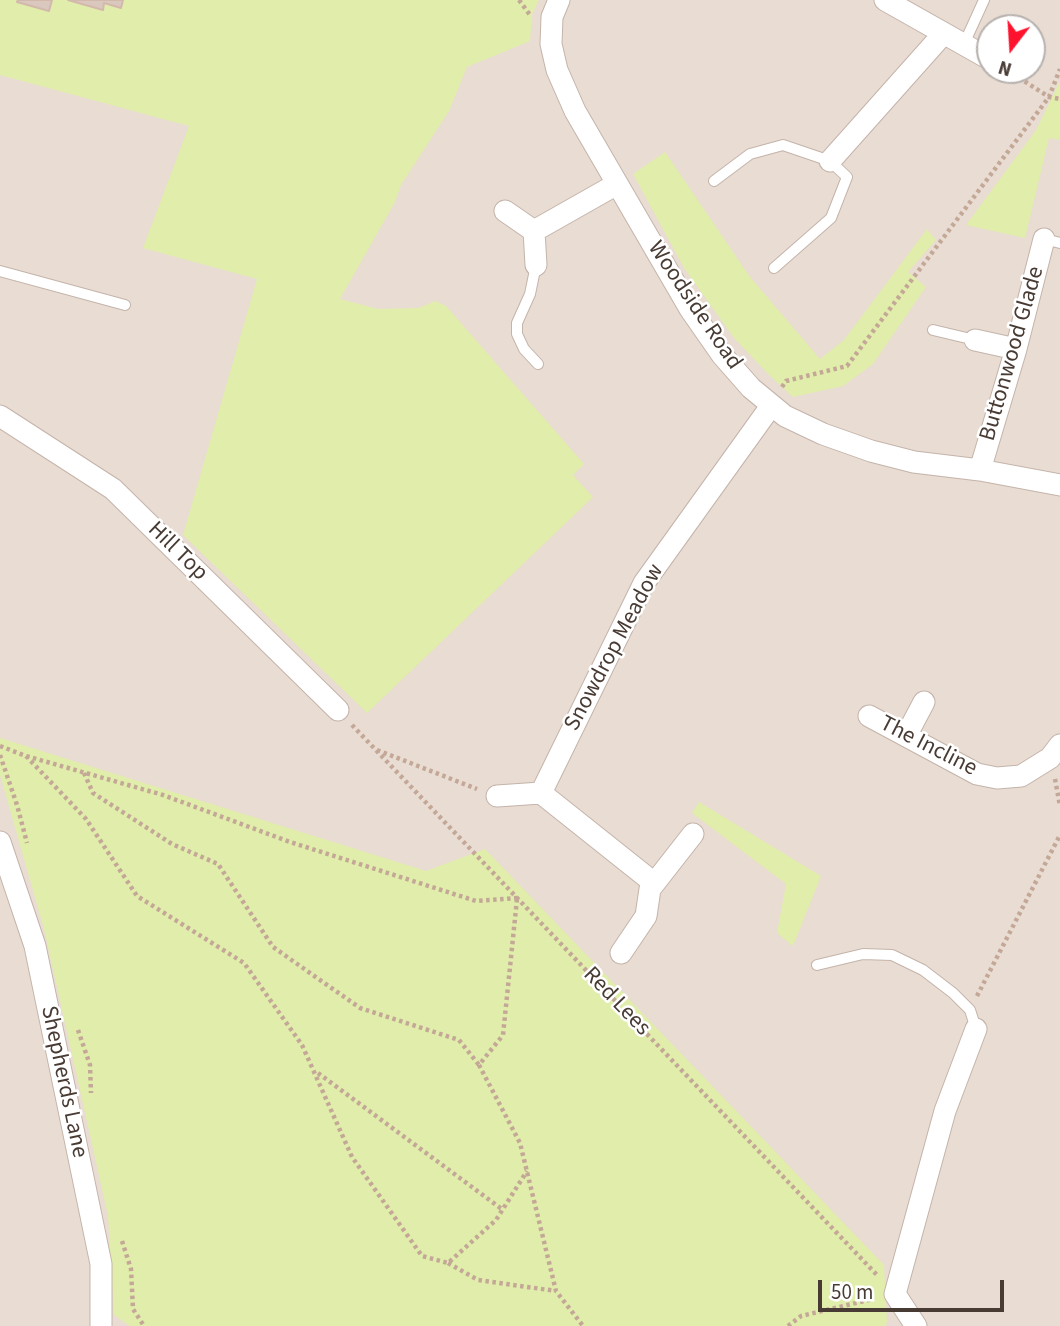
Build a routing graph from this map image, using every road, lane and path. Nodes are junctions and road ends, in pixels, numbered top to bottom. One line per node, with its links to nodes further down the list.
1 (559, 0): 14 (street, Woodside Road)
2 (885, 0): 4 (street)
3 (984, 0): 6 (lane)
4 (909, 5): 5 (street)
5 (944, 33): 6 (street); 12 (street)
6 (964, 44): 7 (street)
7 (976, 51)
8 (1060, 69): 10 (path)
9 (1028, 84): 10 (path)
10 (1049, 97): 11 (path); 26 (path)
11 (1060, 99)
12 (830, 161): 13 (lane); 19 (lane)
13 (714, 181)
14 (617, 184): 16 (street); 26 (street, Woodside Road)
15 (505, 211): 16 (street)
16 (534, 231): 18 (street)
17 (1052, 241): 24 (street, Buttonwood Glade)
18 (536, 265): 25 (lane)
19 (774, 268)
20 (0, 271): 21 (lane)
21 (125, 305)
22 (933, 330): 23 (lane)
23 (975, 340): 24 (street)
24 (1016, 349): 28 (street, Buttonwood Glade)
25 (538, 364)
26 (771, 407): 28 (street, Woodside Road); 39 (street, Snowdrop Meadow)
27 (0, 416): 31 (street, Hill Top)
28 (980, 470): 29 (street, Woodside Road)
29 (1060, 485)
30 (924, 702): 33 (street)
31 (338, 710): 36 (path, Red Lees)
32 (869, 716): 33 (street, The Incline)
33 (906, 736): 34 (street, The Incline)
34 (1060, 745)
35 (0, 746): 37 (path)
36 (376, 750): 40 (path); 45 (path, Red Lees)
37 (26, 756): 38 (path); 50 (path)
38 (84, 772): 45 (path); 49 (path)
39 (541, 793): 40 (street); 44 (street)
40 (497, 796)
41 (693, 834): 44 (street)
42 (1060, 835): 48 (path)
43 (0, 842): 56 (street, Shepherds Lane)
44 (654, 883): 46 (street)
45 (517, 898): 49 (path); 55 (path, Red Lees)
46 (621, 953)
47 (817, 965): 48 (lane)
48 (973, 1020): 55 (street)
49 (478, 1065): 51 (path)
50 (316, 1072): 52 (path); 53 (path)
51 (527, 1171): 52 (path); 54 (path)
52 (503, 1210): 53 (path)
53 (448, 1264): 54 (path)
54 (556, 1291): 57 (path)
55 (895, 1294): 58 (path); 59 (street)
56 (101, 1326)
57 (583, 1326)
58 (788, 1326)
59 (916, 1326)

